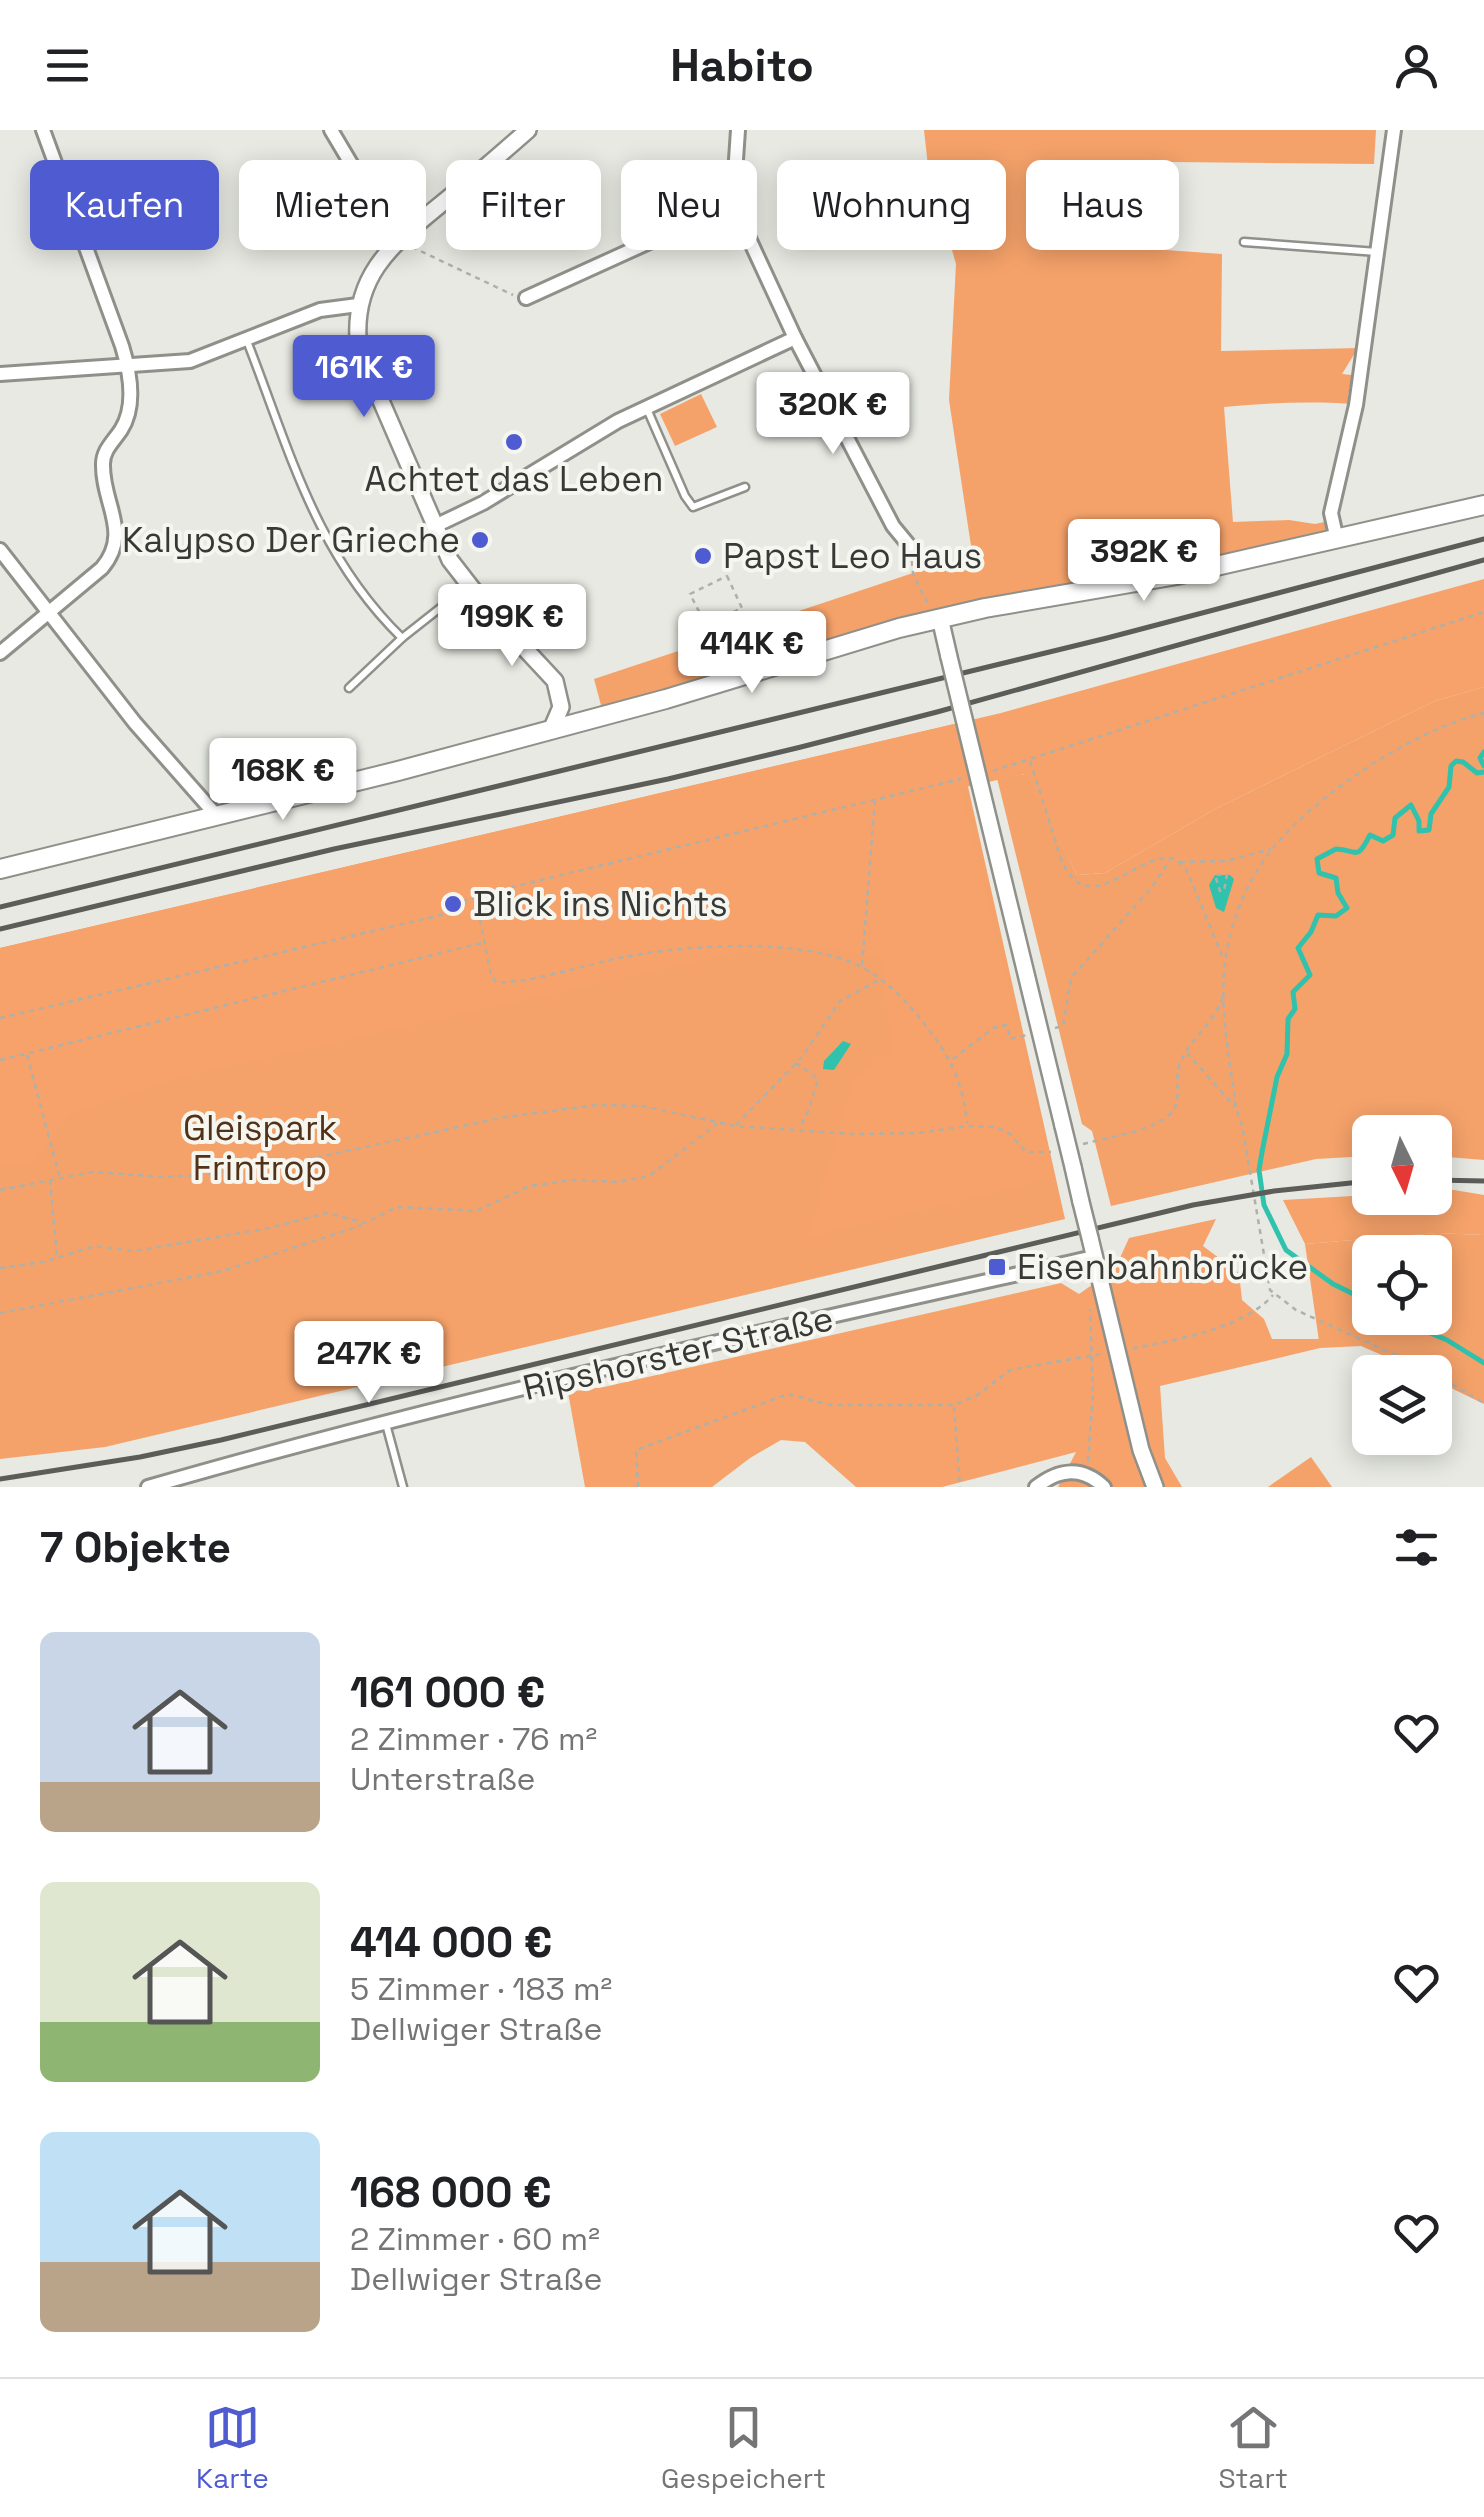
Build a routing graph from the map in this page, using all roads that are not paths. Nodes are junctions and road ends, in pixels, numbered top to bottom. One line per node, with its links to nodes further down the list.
1 (43, 130): 18 (street)
2 (331, 130): 6 (street)
3 (528, 130): 8 (street)
4 (738, 130): 7 (street)
5 (1394, 130): 13 (street)
6 (349, 160)
7 (736, 160)
8 (426, 216)
9 (1244, 242): 13 (lane)
10 (390, 250): 15 (street)
11 (632, 250): 14 (street)
12 (754, 250): 16 (street)
13 (1378, 252): 24 (street)
14 (526, 298)
15 (358, 306): 17 (street); 23 (street)
16 (795, 338): 20 (street); 25 (street)
17 (246, 340): 18 (street); 30 (lane)
18 (128, 366): 19 (street); 28 (street)
19 (0, 374)
20 (646, 408): 21 (lane); 23 (street)
21 (746, 487)
22 (1484, 505): 24 (main road)
23 (433, 526): 27 (street)
24 (1338, 540): 29 (main road)
25 (912, 549)
26 (0, 550): 28 (street)
27 (469, 586): 30 (lane); 33 (street)
28 (51, 612): 31 (street); 34 (street)
29 (940, 618): 33 (main road); 36 (street, bridge)
30 (402, 638): 32 (lane)
31 (0, 653)
32 (349, 688)
33 (552, 728): 34 (main road)
34 (216, 815): 35 (main road)
35 (0, 869)
36 (1094, 1257): 37 (street, Ripshorster Straße); 43 (street)
37 (386, 1424): 38 (street, Ripshorster Straße); 40 (lane)
38 (174, 1483): 39 (street, Ripshorster Straße)
39 (148, 1487)
40 (403, 1487)
41 (1036, 1487): 42 (street)
42 (1104, 1487)
43 (1155, 1487)

